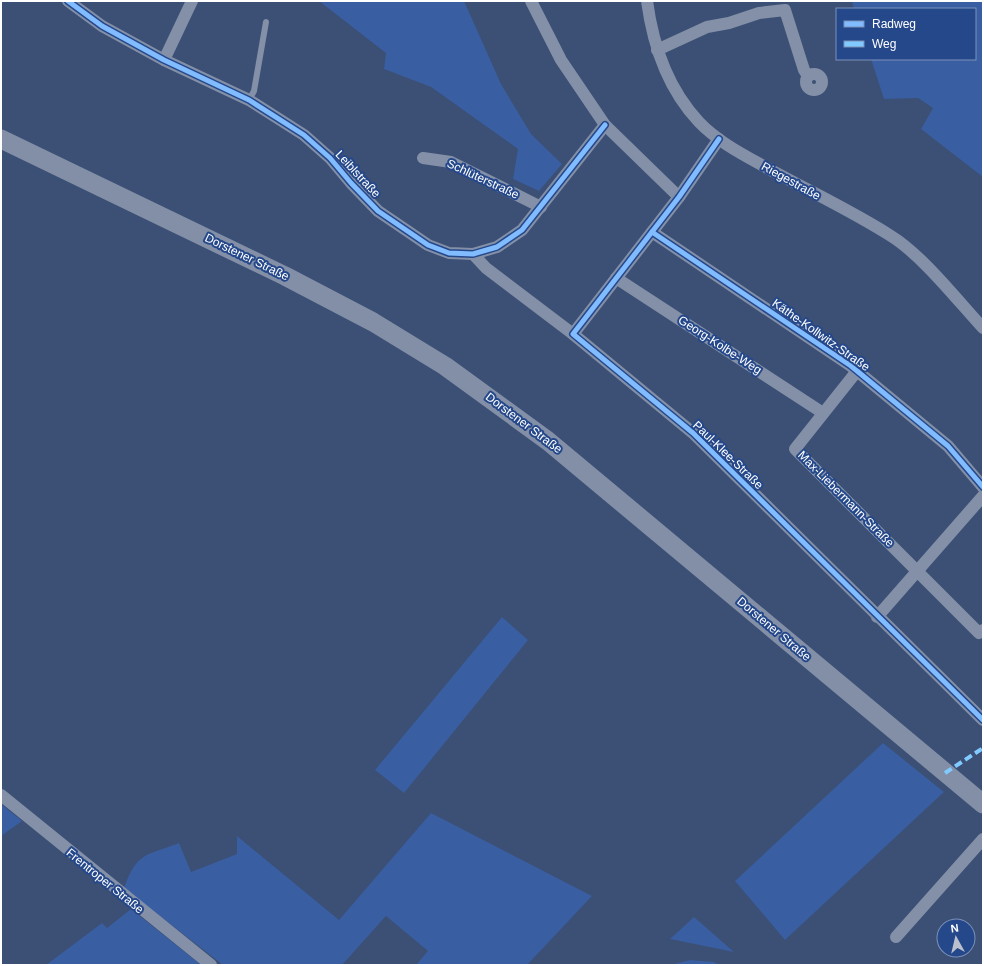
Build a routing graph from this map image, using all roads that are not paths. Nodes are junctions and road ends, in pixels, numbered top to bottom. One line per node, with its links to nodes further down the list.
1 (68, 1): 7 (street, Leiblstraße)
2 (192, 1): 7 (street)
3 (531, 1): 10 (street)
4 (647, 1): 6 (street, Riegestraße)
5 (266, 22): 9 (lane)
6 (657, 50): 8 (street); 12 (street, Riegestraße)
7 (164, 60): 9 (street, Leiblstraße)
8 (808, 76)
9 (249, 100): 17 (street, Leiblstraße)
10 (605, 125): 14 (street); 15 (street, Leiblstraße)
11 (1, 139): 30 (main road, Dorstener Straße)
12 (719, 139): 14 (street); 19 (street, Riegestraße)
13 (423, 158): 15 (street, Schlüterstraße)
14 (679, 197): 16 (street)
15 (541, 207): 17 (street, Leiblstraße)
16 (652, 232): 18 (street); 21 (street, Käthe-Kollwitz-Straße)
17 (473, 254): 20 (street)
18 (616, 278): 20 (street); 22 (street, Georg-Kolbe-Weg)
19 (983, 328)
20 (573, 334): 26 (street, Paul-Klee-Straße)
21 (857, 371): 22 (street, Max-Liebermann-Straße); 23 (street, Käthe-Kollwitz-Straße)
22 (824, 413): 25 (street, Max-Liebermann-Straße)
23 (983, 487)
24 (983, 496): 25 (street)
25 (917, 569): 26 (street); 27 (street)
26 (877, 617): 28 (street, Paul-Klee-Straße)
27 (983, 630)
28 (983, 720)
29 (1, 795): 33 (street, Frentroper Straße)
30 (983, 804)
31 (983, 839): 32 (street)
32 (896, 937)
33 (211, 965)

